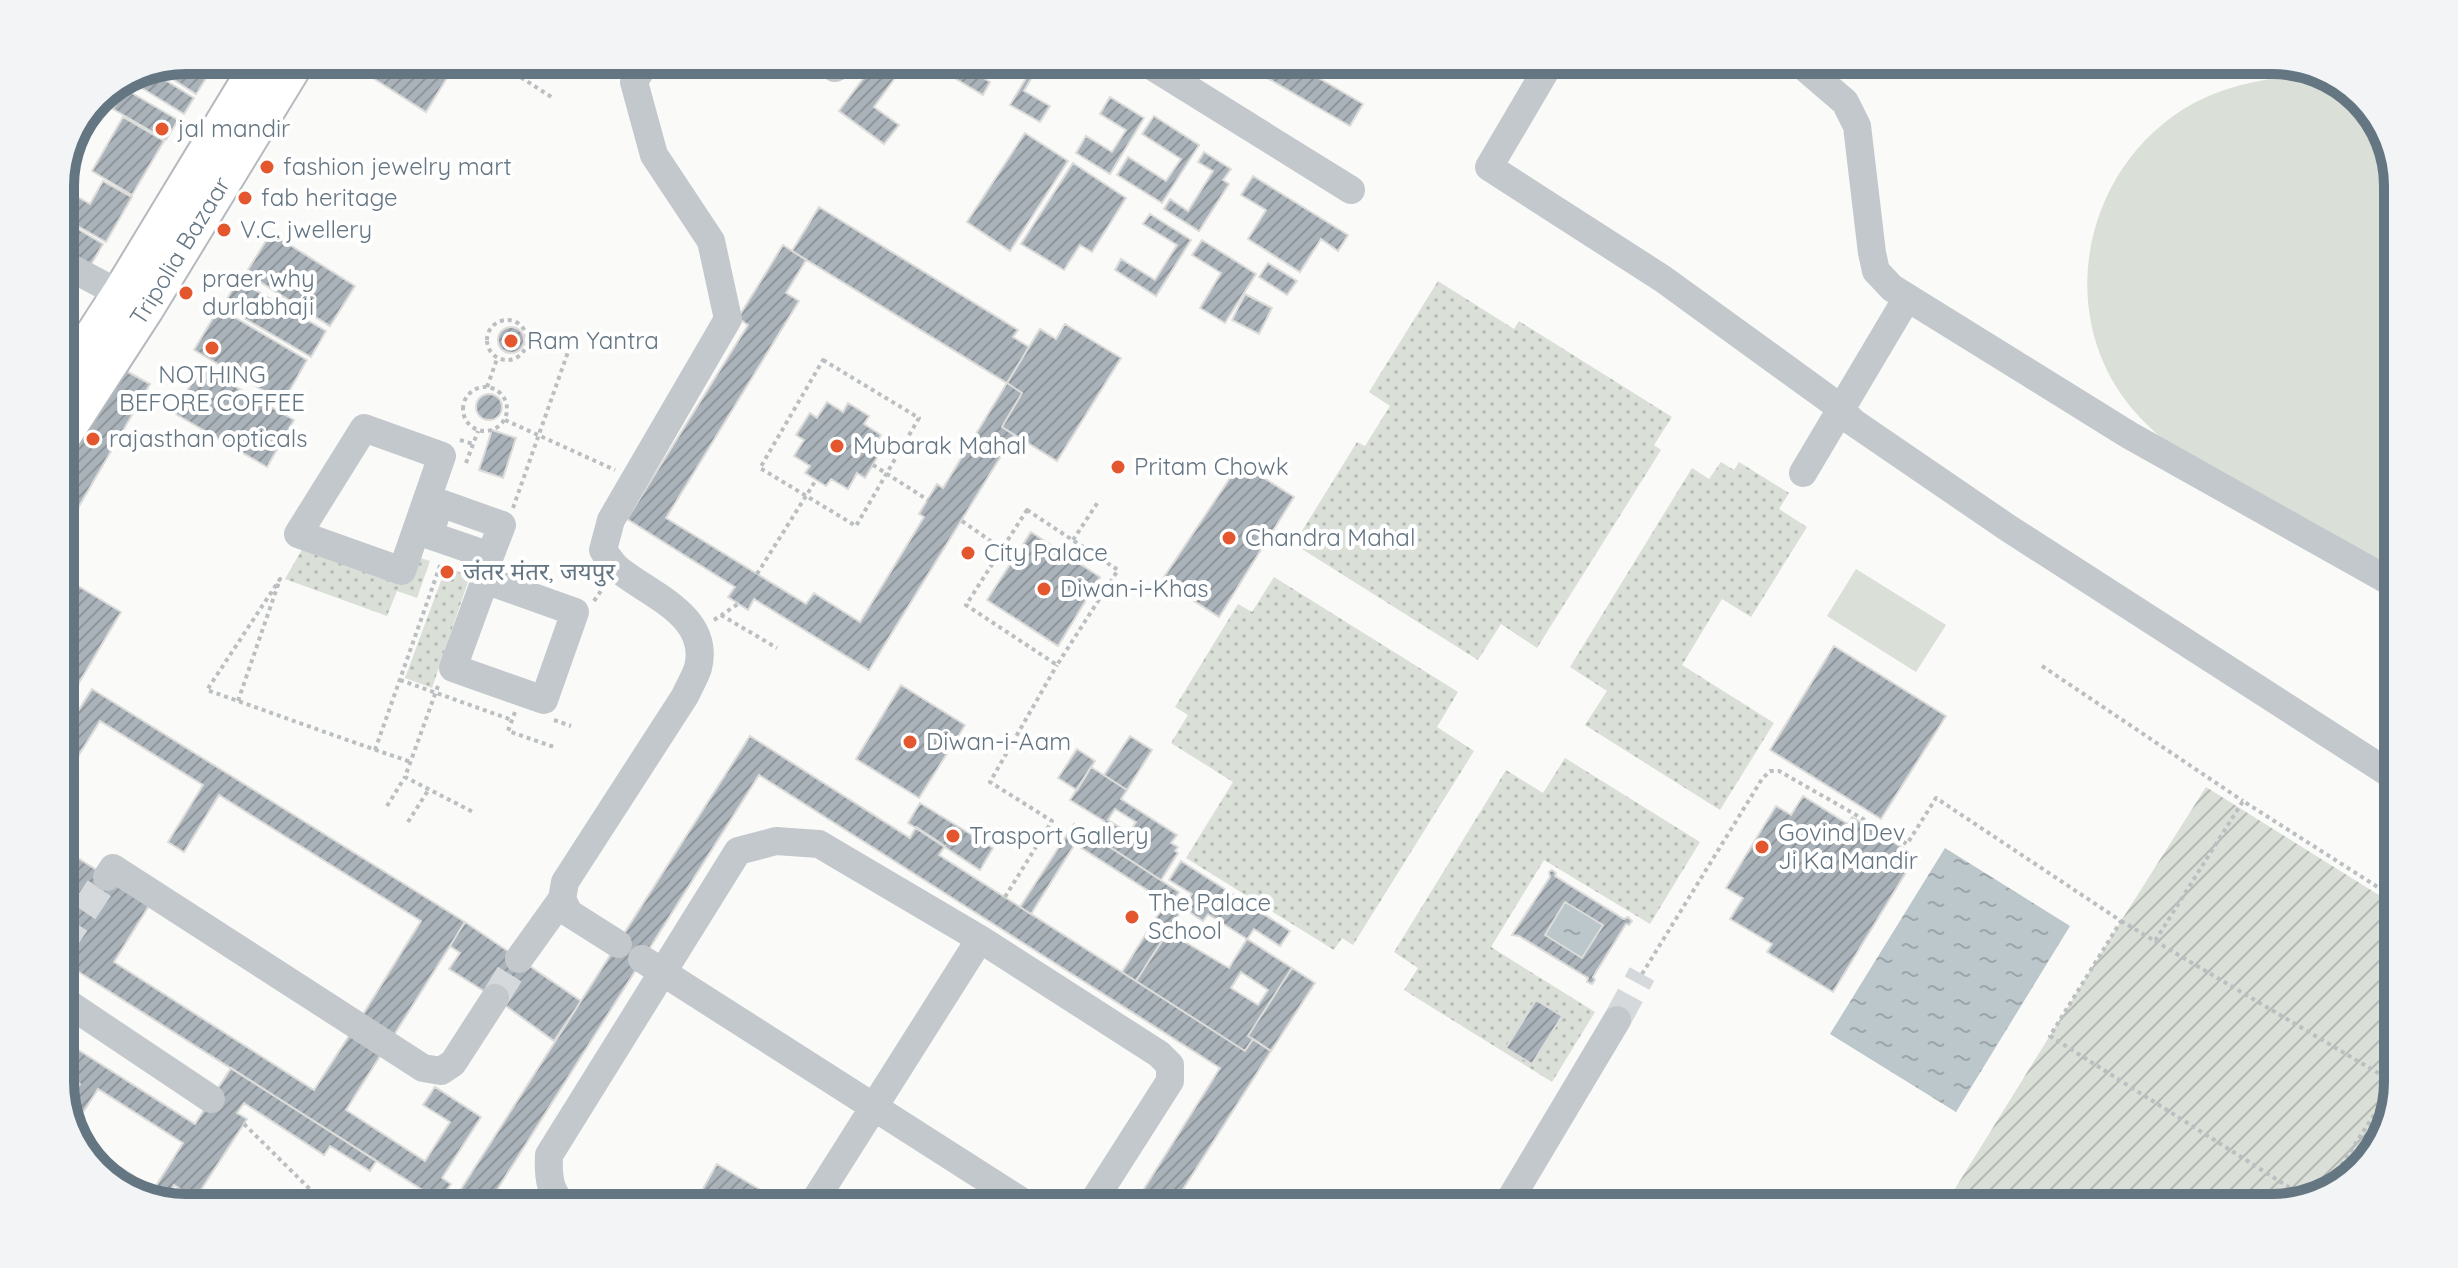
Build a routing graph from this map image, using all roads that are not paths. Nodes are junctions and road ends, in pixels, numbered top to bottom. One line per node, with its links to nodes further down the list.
1 (254, 74): 10 (main road, Tripolia Bazaar)
2 (287, 74): 10 (main road, Tripolia Bazaar)
3 (639, 74): 20 (street)
4 (1165, 74): 7 (street)
5 (1544, 74): 12 (street)
6 (1812, 74): 9 (street)
7 (1351, 190)
8 (74, 270): 10 (street)
9 (1907, 298): 12 (street); 16 (street)
10 (132, 301): 11 (main road, Tripolia Bazaar); 13 (main road, Tripolia Bazaar)
11 (74, 370)
12 (1840, 410): 14 (street); 18 (street)
13 (74, 413)
14 (1803, 473)
15 (410, 547): 15 (street)
16 (2384, 578)
17 (575, 612): 17 (street)
18 (2384, 770)
19 (107, 877): 25 (street)
20 (562, 899): 22 (street); 23 (street)
21 (980, 939): 24 (street); 29 (street); 33 (street)
22 (618, 944)
23 (519, 959)
24 (652, 966): 29 (street); 30 (street)
25 (495, 998)
26 (74, 1007): 28 (street)
27 (1617, 1020): 34 (street)
28 (211, 1099)
29 (875, 1107): 31 (street); 32 (street)
30 (555, 1194)
31 (819, 1194)
32 (1010, 1194)
33 (1098, 1194)
34 (1513, 1194)

